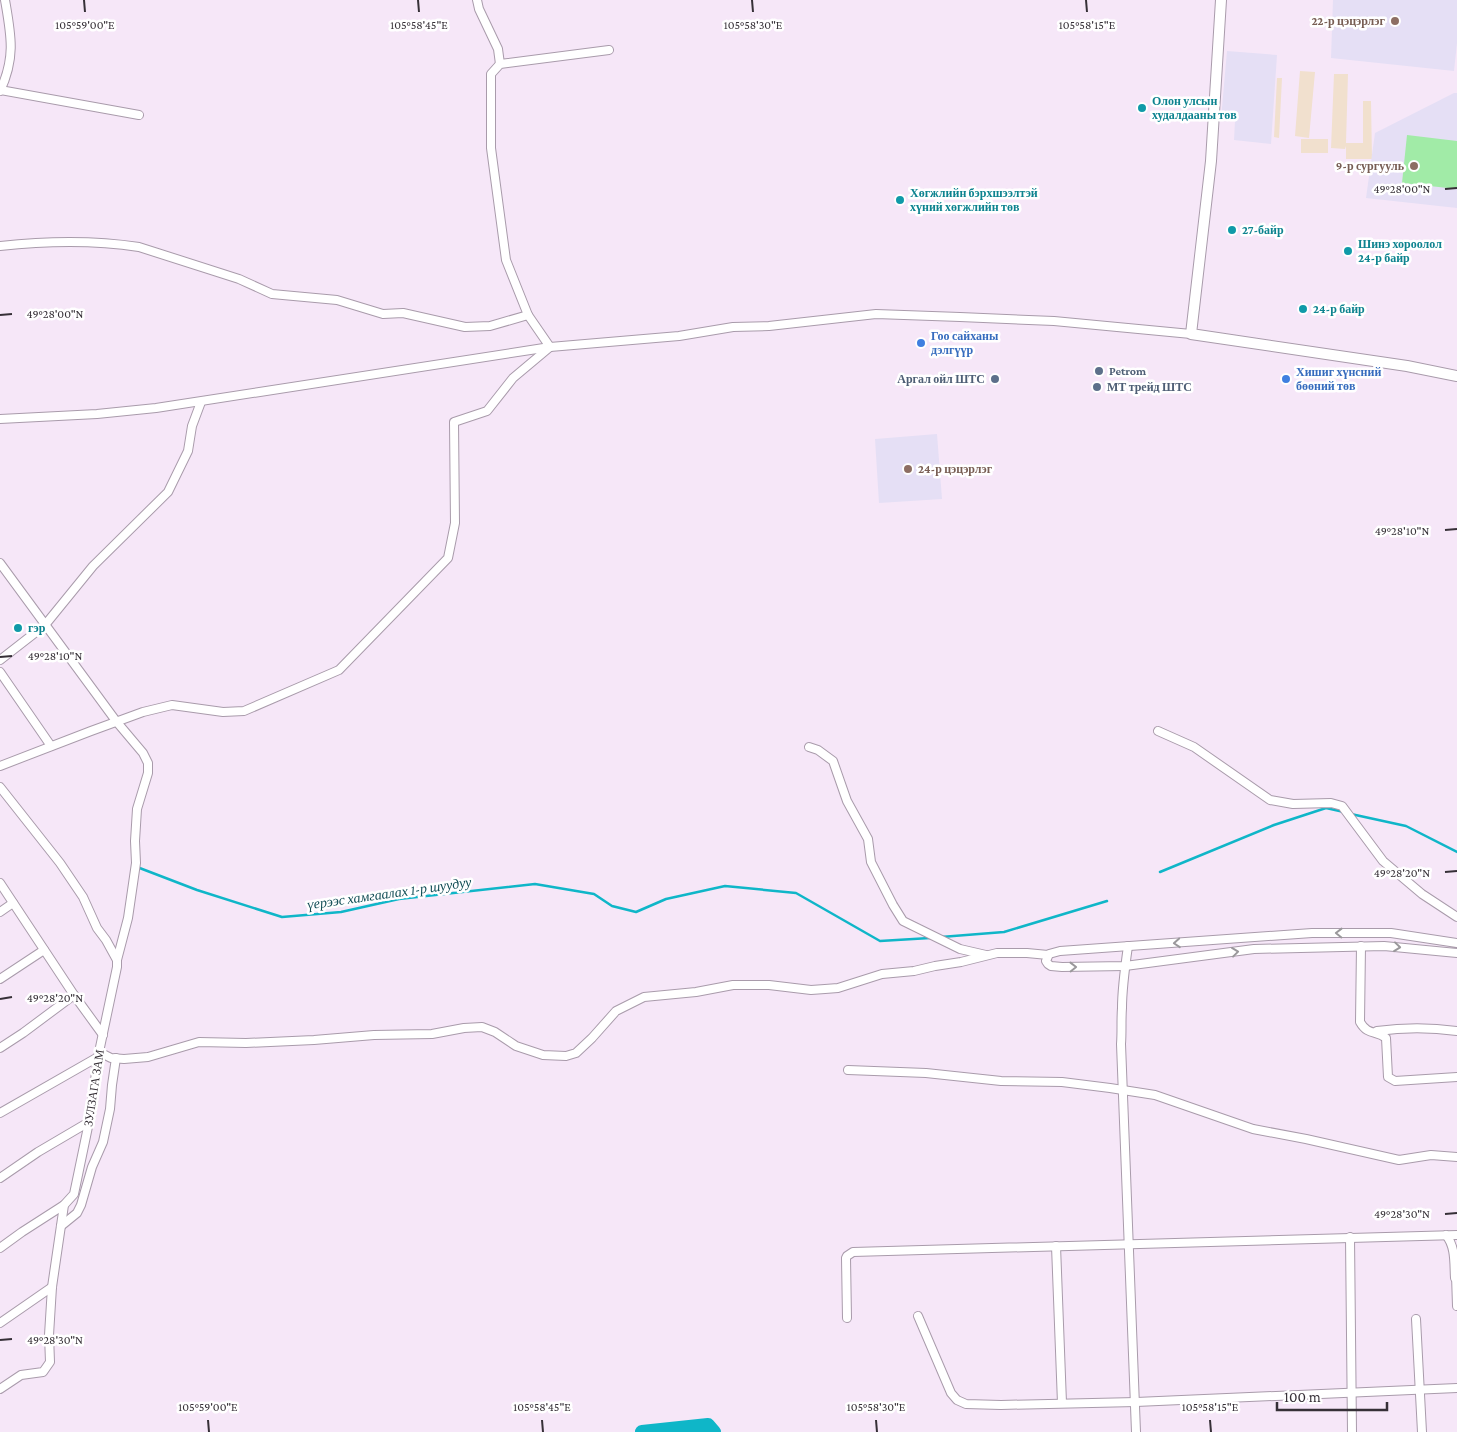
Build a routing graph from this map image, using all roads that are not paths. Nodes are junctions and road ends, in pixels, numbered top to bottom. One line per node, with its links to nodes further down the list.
1 (4, 0): 6 (street)
2 (477, 0): 5 (street)
3 (1221, 0): 10 (street)
4 (609, 50): 5 (street)
5 (500, 64): 9 (street)
6 (0, 91): 7 (street)
7 (140, 116)
8 (0, 246): 9 (street)
9 (528, 315): 11 (street)
10 (1191, 334): 11 (street); 12 (street)
11 (550, 347): 13 (street); 19 (street)
12 (1457, 376)
13 (201, 402): 14 (street); 16 (street)
14 (0, 420)
15 (0, 563): 16 (street)
16 (45, 625): 17 (street); 19 (street)
17 (0, 660)
18 (0, 672): 21 (street)
19 (116, 722): 21 (street); 36 (street, ЗУЛЗАГА ЗАМ)
20 (1158, 732): 28 (street)
21 (51, 746): 23 (street)
22 (809, 747): 34 (street)
23 (0, 766)
24 (0, 787): 36 (street)
25 (0, 883): 26 (street)
26 (13, 903): 27 (street); 32 (street)
27 (0, 912)
28 (1457, 917)
29 (1457, 942): 30 (street, one-way to 30)
30 (1128, 946): 35 (street); 37 (street)
31 (1361, 946): 33 (street, one-way to 33); 37 (street, one-way to 31); 41 (street)
32 (44, 950): 38 (street); 39 (street)
33 (1457, 953)
34 (988, 955): 35 (street); 45 (street)
35 (1048, 956): 37 (street, one-way to 37)
36 (117, 960): 42 (street, ЗУЛЗАГА ЗАМ)
37 (1125, 966): 48 (street)
38 (0, 979)
39 (74, 995): 42 (street); 43 (street)
40 (1457, 1031): 41 (street)
41 (1370, 1032): 47 (street)
42 (103, 1035): 44 (street, ЗУЛЗАГА ЗАМ)
43 (0, 1048)
44 (99, 1055): 45 (street); 49 (street); 50 (street, ЗУЛЗАГА ЗАМ)
45 (116, 1058): 54 (street)
46 (848, 1070): 48 (street)
47 (1457, 1077)
48 (1123, 1091): 51 (street); 58 (street)
49 (0, 1113)
50 (88, 1122): 52 (street); 53 (street, ЗУЛЗАГА ЗАМ)
51 (1457, 1157)
52 (0, 1178)
53 (64, 1205): 54 (street, ЗУЛЗАГА ЗАМ); 60 (street)
54 (61, 1226): 63 (street, ЗУЛЗАГА ЗАМ)
55 (1446, 1235): 56 (street); 57 (street); 62 (street)
56 (1457, 1235)
57 (1350, 1238): 58 (street); 72 (street)
58 (1130, 1244): 59 (street); 73 (street)
59 (1056, 1246): 66 (street); 74 (street)
60 (0, 1248)
61 (1457, 1269): 62 (street)
62 (1455, 1278): 64 (street)
63 (52, 1287): 68 (street); 70 (street, ЗУЛЗАГА ЗАМ)
64 (1457, 1306)
65 (918, 1316): 74 (street)
66 (847, 1318)
67 (1416, 1319): 71 (street)
68 (0, 1323)
69 (1457, 1388): 71 (street)
70 (0, 1389)
71 (1420, 1390): 72 (street); 77 (street)
72 (1351, 1393): 73 (street); 76 (street)
73 (1136, 1402): 74 (street); 75 (street)
74 (1062, 1404)
75 (1136, 1432)
76 (1352, 1432)
77 (1422, 1432)

